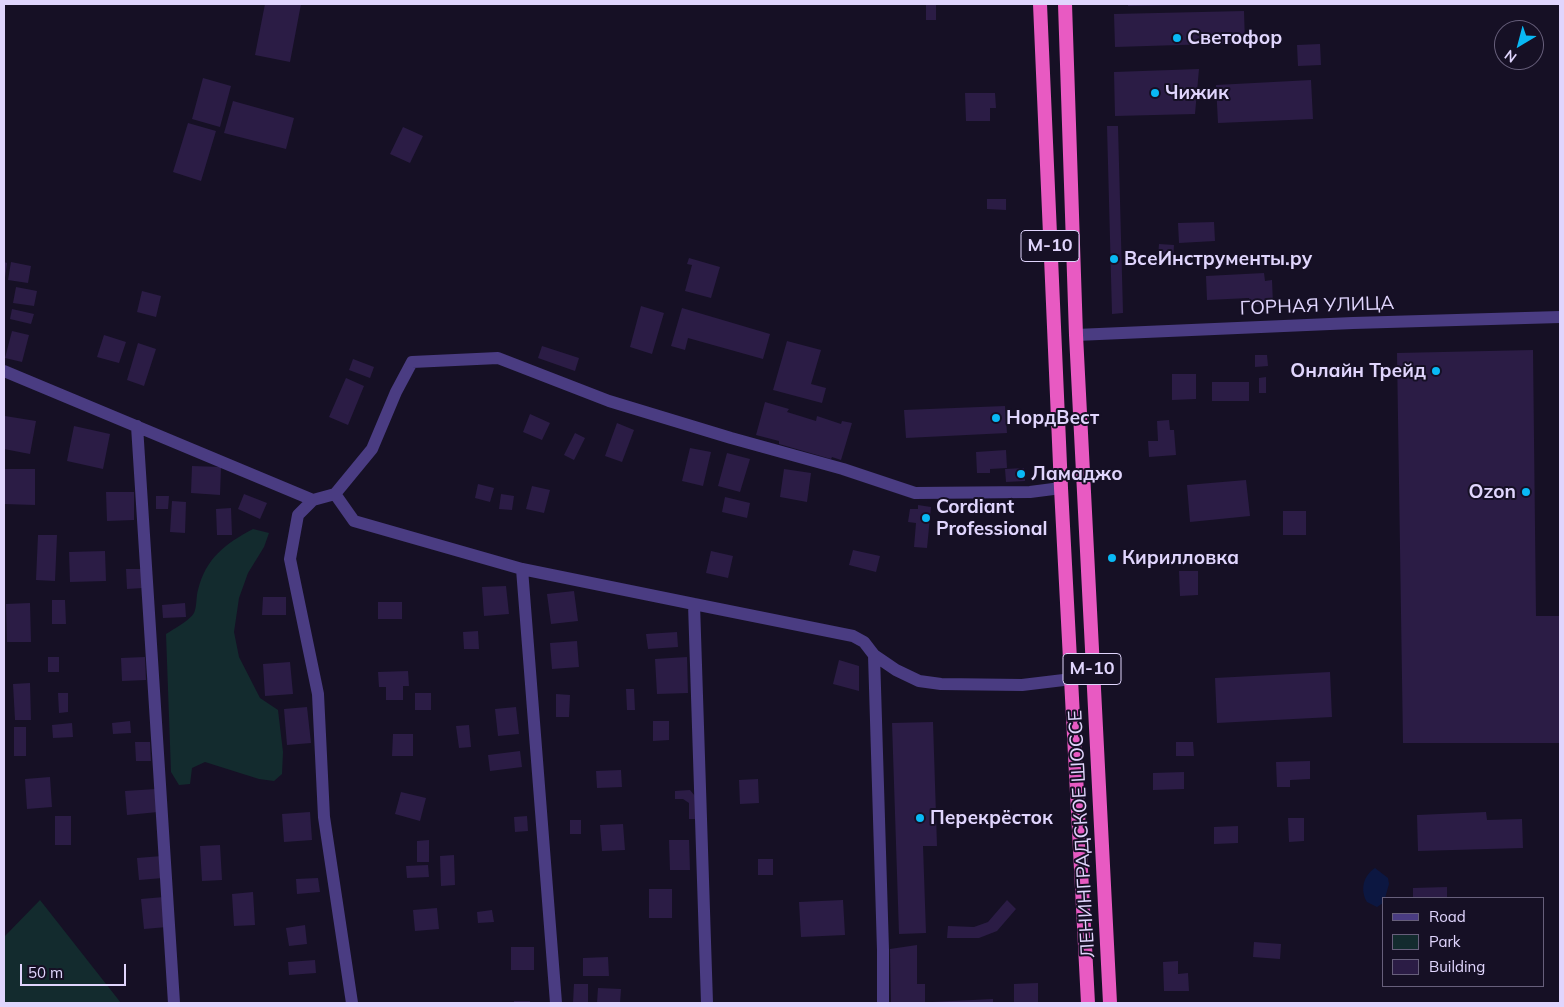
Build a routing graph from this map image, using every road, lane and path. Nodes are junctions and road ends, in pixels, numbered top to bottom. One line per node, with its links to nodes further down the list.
1 (1040, 4): 7 (highway, ЛЕНИНГРАДСКОЕ ШОССЕ / М-10)
2 (1066, 4): 4 (highway, ЛЕНИНГРАДСКОЕ ШОССЕ / М-10)
3 (1560, 317): 4 (street, ГОРНАЯ УЛИЦА)
4 (1076, 335): 20 (highway, ЛЕНИНГРАДСКОЕ ШОССЕ / М-10)
5 (4, 370): 6 (street)
6 (137, 426): 9 (street); 14 (street)
7 (1061, 488): 8 (street); 13 (highway, ЛЕНИНГРАДСКОЕ ШОССЕ / М-10)
8 (335, 494): 9 (street); 10 (street)
9 (313, 500): 15 (street)
10 (522, 569): 11 (street); 16 (street)
11 (694, 604): 12 (street); 17 (street)
12 (874, 655): 13 (street); 18 (street)
13 (1072, 679): 19 (highway, ЛЕНИНГРАДСКОЕ ШОССЕ / М-10)
14 (174, 1003)
15 (352, 1003)
16 (556, 1003)
17 (707, 1003)
18 (883, 1003)
19 (1088, 1003)
20 (1110, 1003)

